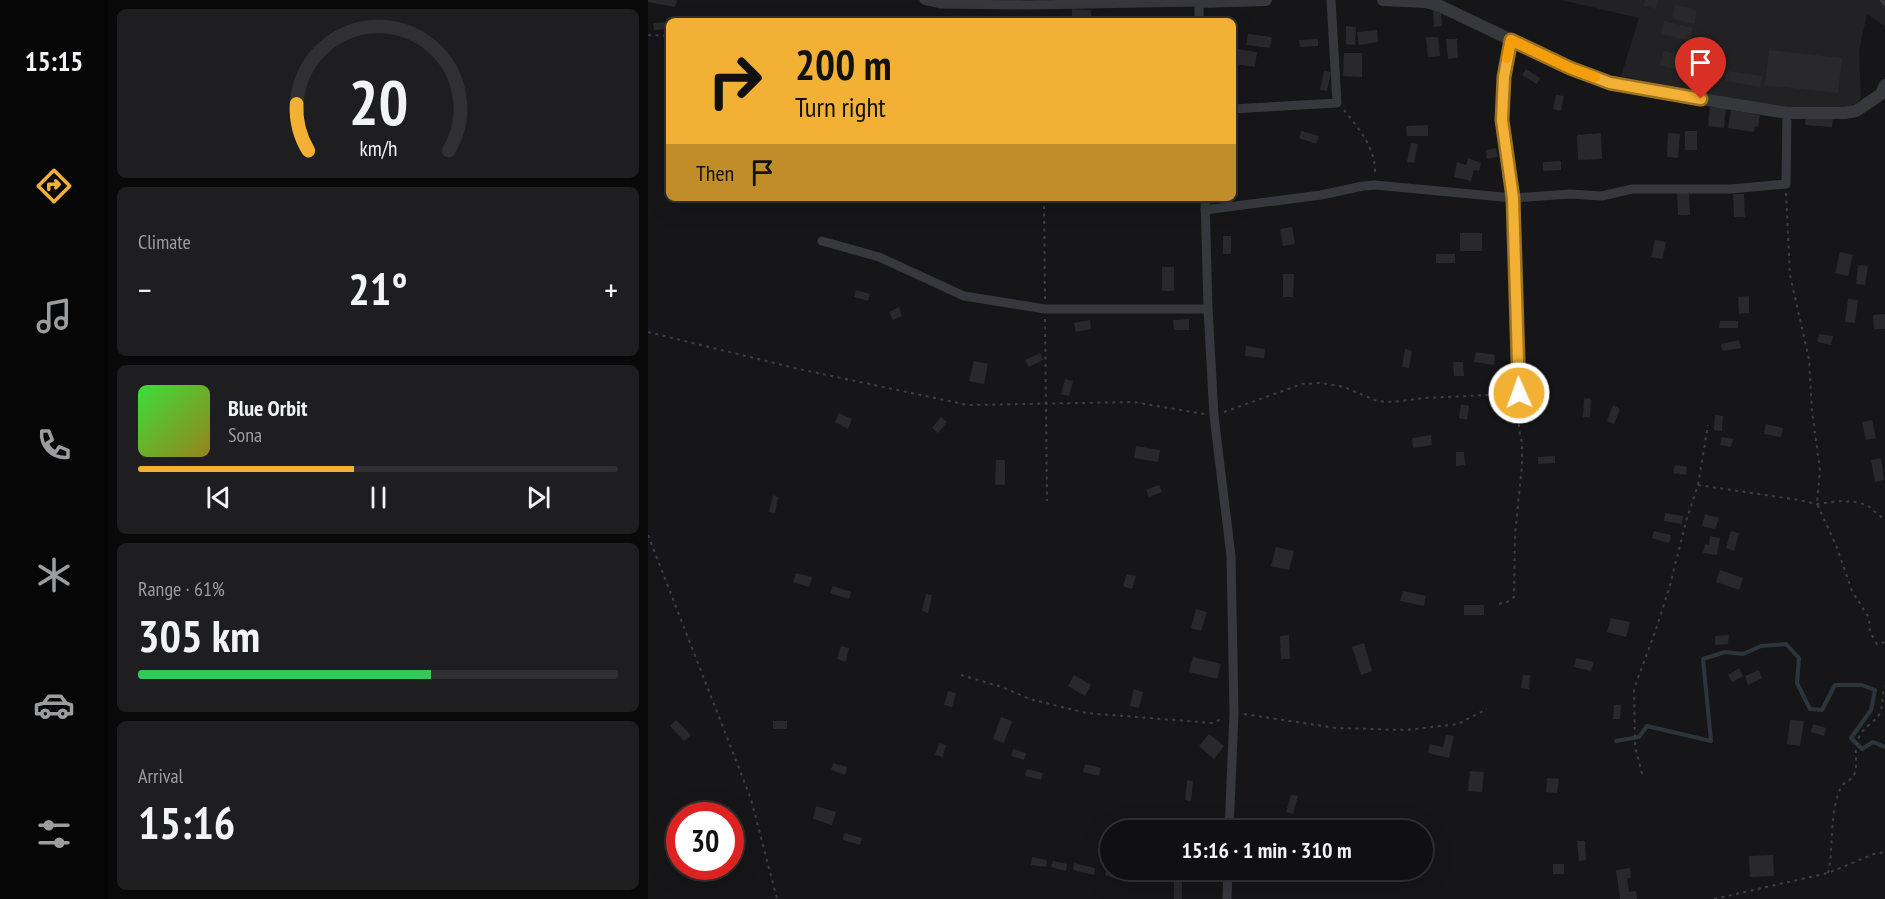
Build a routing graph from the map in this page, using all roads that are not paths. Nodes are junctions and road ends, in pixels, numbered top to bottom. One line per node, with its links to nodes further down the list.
1 (924, 0): 6 (street)
2 (1266, 0): 6 (street)
3 (1331, 0): 11 (street)
4 (1383, 0): 9 (street)
5 (1882, 0): 7 (lane)
6 (1199, 1): 8 (street)
7 (1885, 4)
8 (1199, 18)
9 (1511, 40): 12 (street); 13 (street)
10 (1885, 85): 12 (street)
11 (1236, 109)
12 (1786, 113): 13 (street)
13 (1513, 198): 15 (street); 18 (street)
14 (1205, 201): 15 (street)
15 (1205, 210): 17 (street)
16 (822, 241): 17 (street)
17 (1208, 309): 19 (street)
18 (1519, 393)
19 (1229, 820)
20 (1228, 880): 21 (street)
21 (1227, 899)

